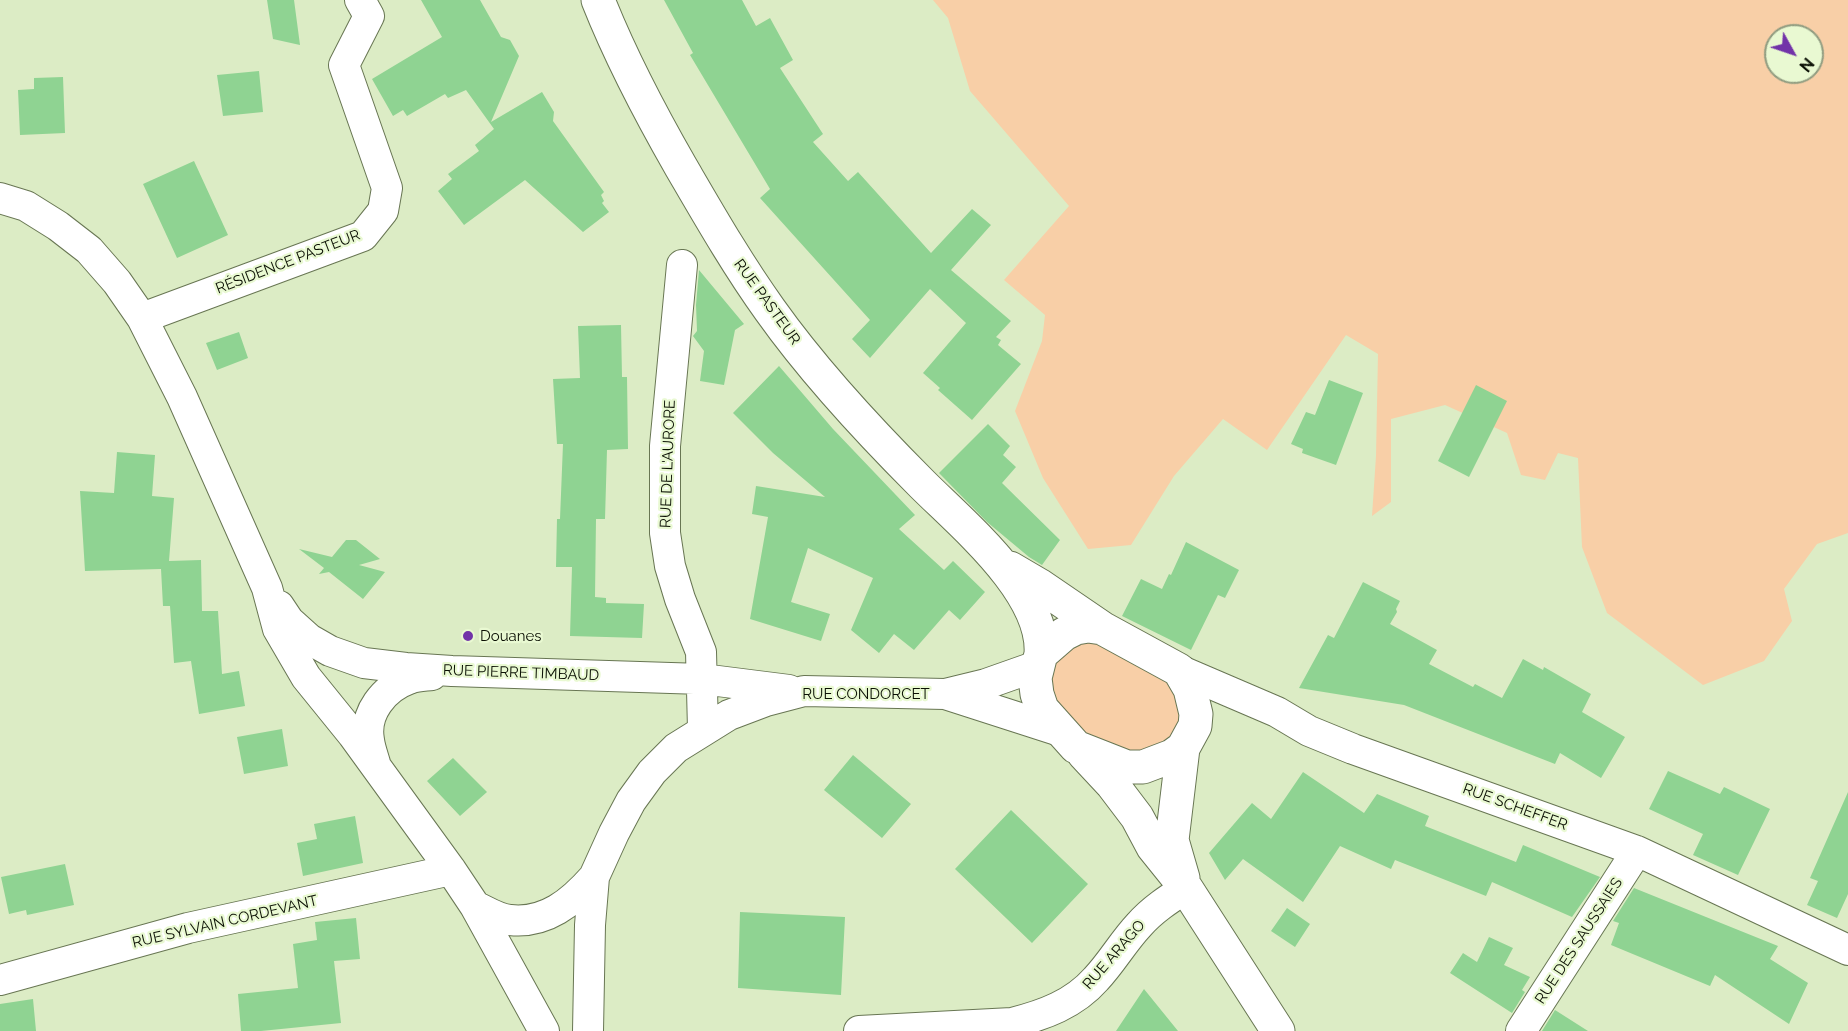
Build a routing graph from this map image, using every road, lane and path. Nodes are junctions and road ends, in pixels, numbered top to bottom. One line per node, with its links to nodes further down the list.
1 (360, 0): 5 (street, RÉSIDENCE PASTEUR)
2 (598, 0): 6 (main road, RUE PASTEUR)
3 (0, 198): 5 (street, RUE PIERRE TIMBAUD)
4 (682, 265): 12 (street, RUE DE L'AURORE)
5 (142, 318): 7 (street, RUE PIERRE TIMBAUD)
6 (998, 561): 8 (main road, RUE PASTEUR); 9 (main road, RUE PASTEUR)
7 (267, 588): 11 (street, RUE PIERRE TIMBAUD); 18 (street, RUE PIERRE TIMBAUD)
8 (1101, 628): 9 (main road); 10 (main road)
9 (1039, 660): 14 (street, RUE CONDORCET); 16 (main road)
10 (1179, 670): 17 (main road); 19 (street, RUE SCHEFFER)
11 (452, 671): 12 (street, RUE PIERRE TIMBAUD); 18 (street)
12 (702, 679): 13 (street, RUE PIERRE TIMBAUD); 15 (street, RUE DE L'AURORE)
13 (804, 692): 14 (street, RUE CONDORCET); 15 (street, RUE CONDORCET)
14 (945, 694): 16 (street, RUE CONDORCET)
15 (703, 729): 21 (street, RUE CONDORCET)
16 (1069, 740): 17 (main road); 22 (main road)
17 (1183, 748): 22 (main road)
18 (376, 766): 20 (street, RUE PIERRE TIMBAUD)
19 (1637, 852): 24 (street, RUE SCHEFFER); 30 (street, RUE DES SAUSSAIES)
20 (452, 870): 23 (street, RUE PIERRE TIMBAUD); 25 (street, RUE SYLVAIN CORDEVANT)
21 (594, 877): 23 (street); 27 (street, RUE CONDORCET)
22 (1186, 888): 28 (street, RUE ARAGO); 29 (main road)
23 (475, 906): 26 (street, RUE PIERRE TIMBAUD)
24 (1848, 950)
25 (0, 980)
26 (544, 1031)
27 (588, 1031)
28 (859, 1031)
29 (1278, 1031)
30 (1521, 1031)

